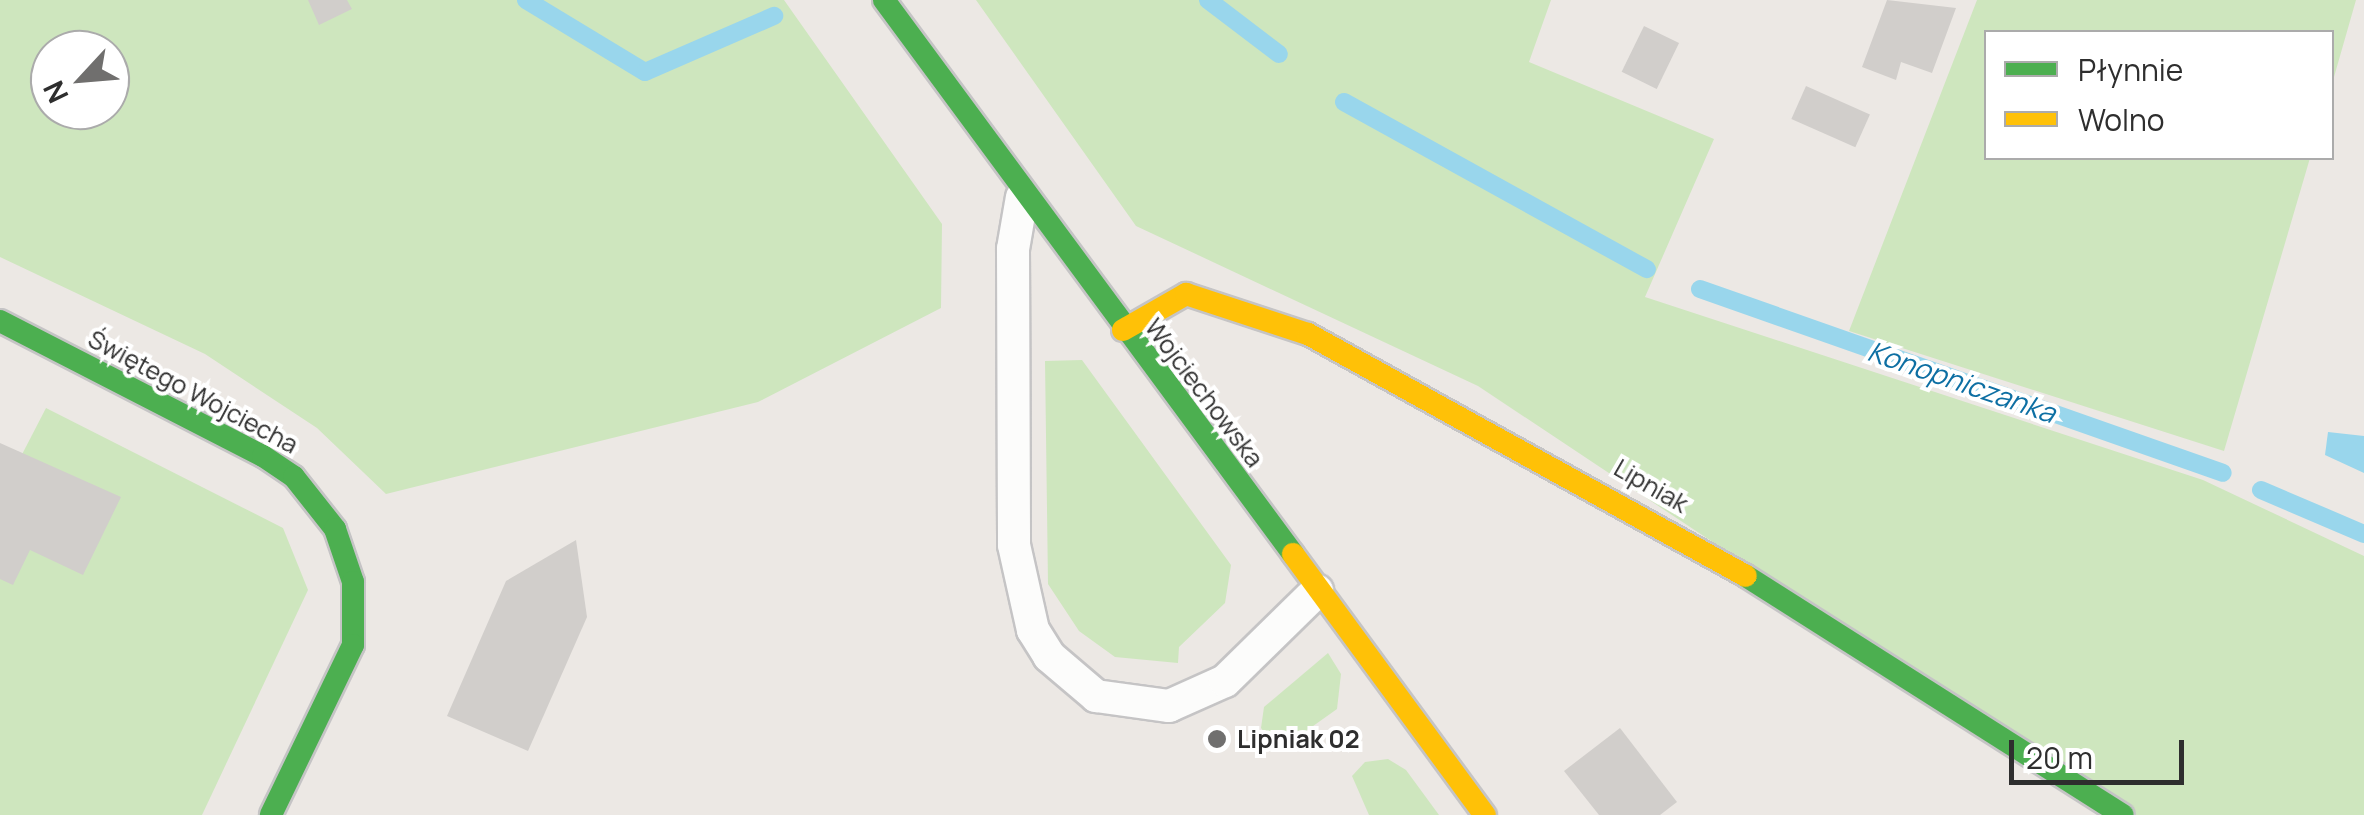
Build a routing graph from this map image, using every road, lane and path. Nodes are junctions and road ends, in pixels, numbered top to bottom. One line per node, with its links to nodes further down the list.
1 (884, 0): 2 (street, Wojciechowska)
2 (1022, 196): 4 (street, Wojciechowska); 5 (lane)
3 (0, 320): 6 (street, Świętego Wojciecha)
4 (1123, 330): 5 (street, Wojciechowska); 8 (street, Lipniak)
5 (1317, 591): 7 (street, Wojciechowska)
6 (271, 815)
7 (1485, 815)
8 (2124, 815)

